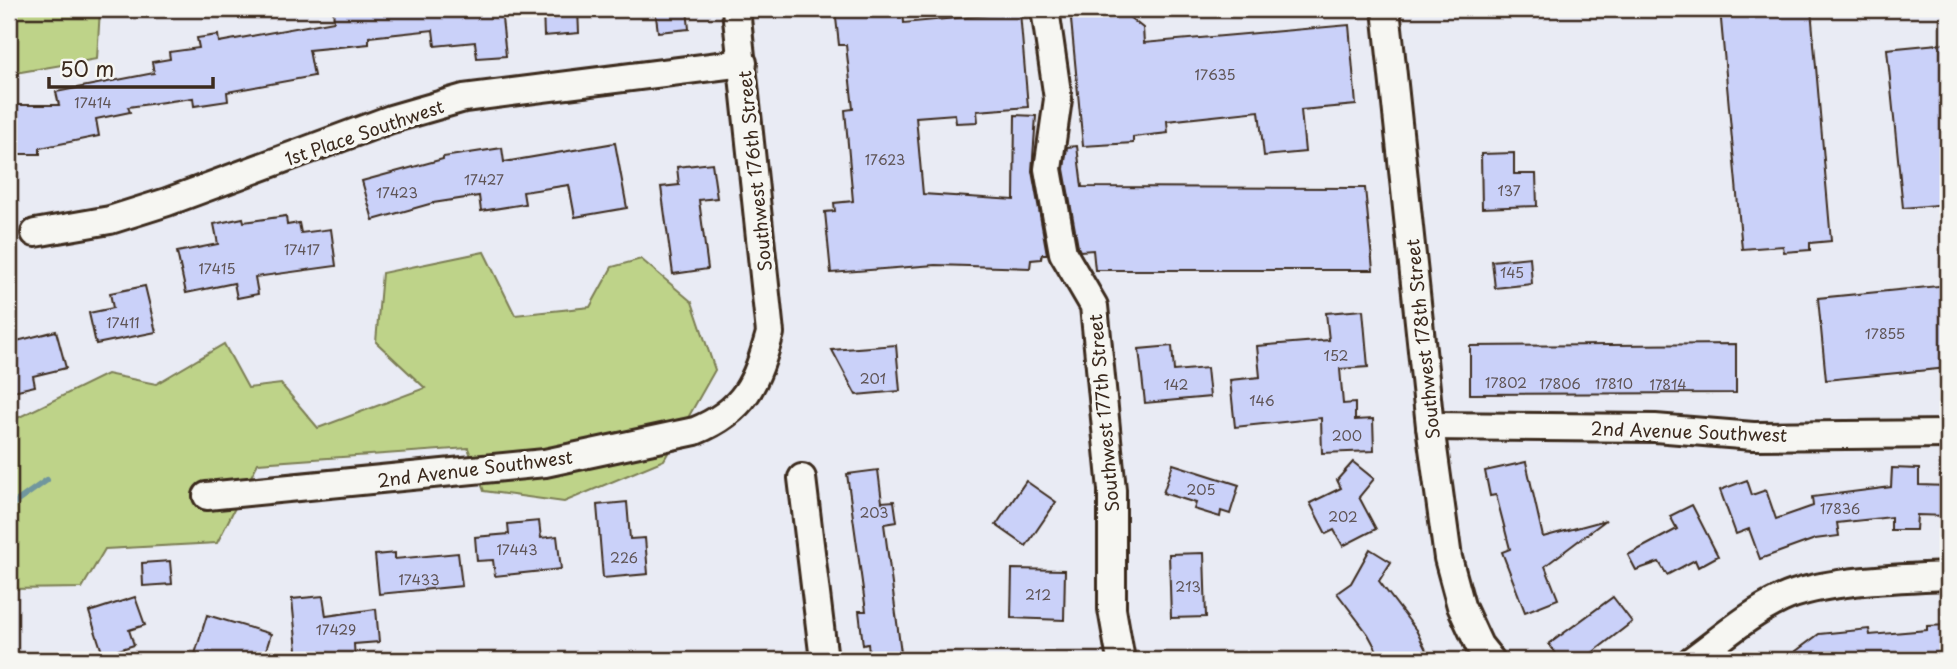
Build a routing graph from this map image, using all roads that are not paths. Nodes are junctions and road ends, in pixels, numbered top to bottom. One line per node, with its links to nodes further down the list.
1 (736, 9): 4 (street, Southwest 176th Street)
2 (1045, 9): 13 (street, Southwest 177th Street)
3 (1386, 9): 7 (street, Southwest 178th Street)
4 (743, 63): 5 (street, 1st Place Southwest); 6 (street, Southwest 176th Street)
5 (36, 233)
6 (770, 333): 10 (street, 2nd Avenue Southwest)
7 (1430, 426): 8 (street, 2nd Avenue Southwest); 14 (street, Southwest 178th Street)
8 (1948, 434)
9 (802, 478): 12 (street)
10 (207, 496)
11 (1948, 576): 15 (street)
12 (824, 660)
13 (1121, 660)
14 (1491, 660)
15 (1692, 660)

